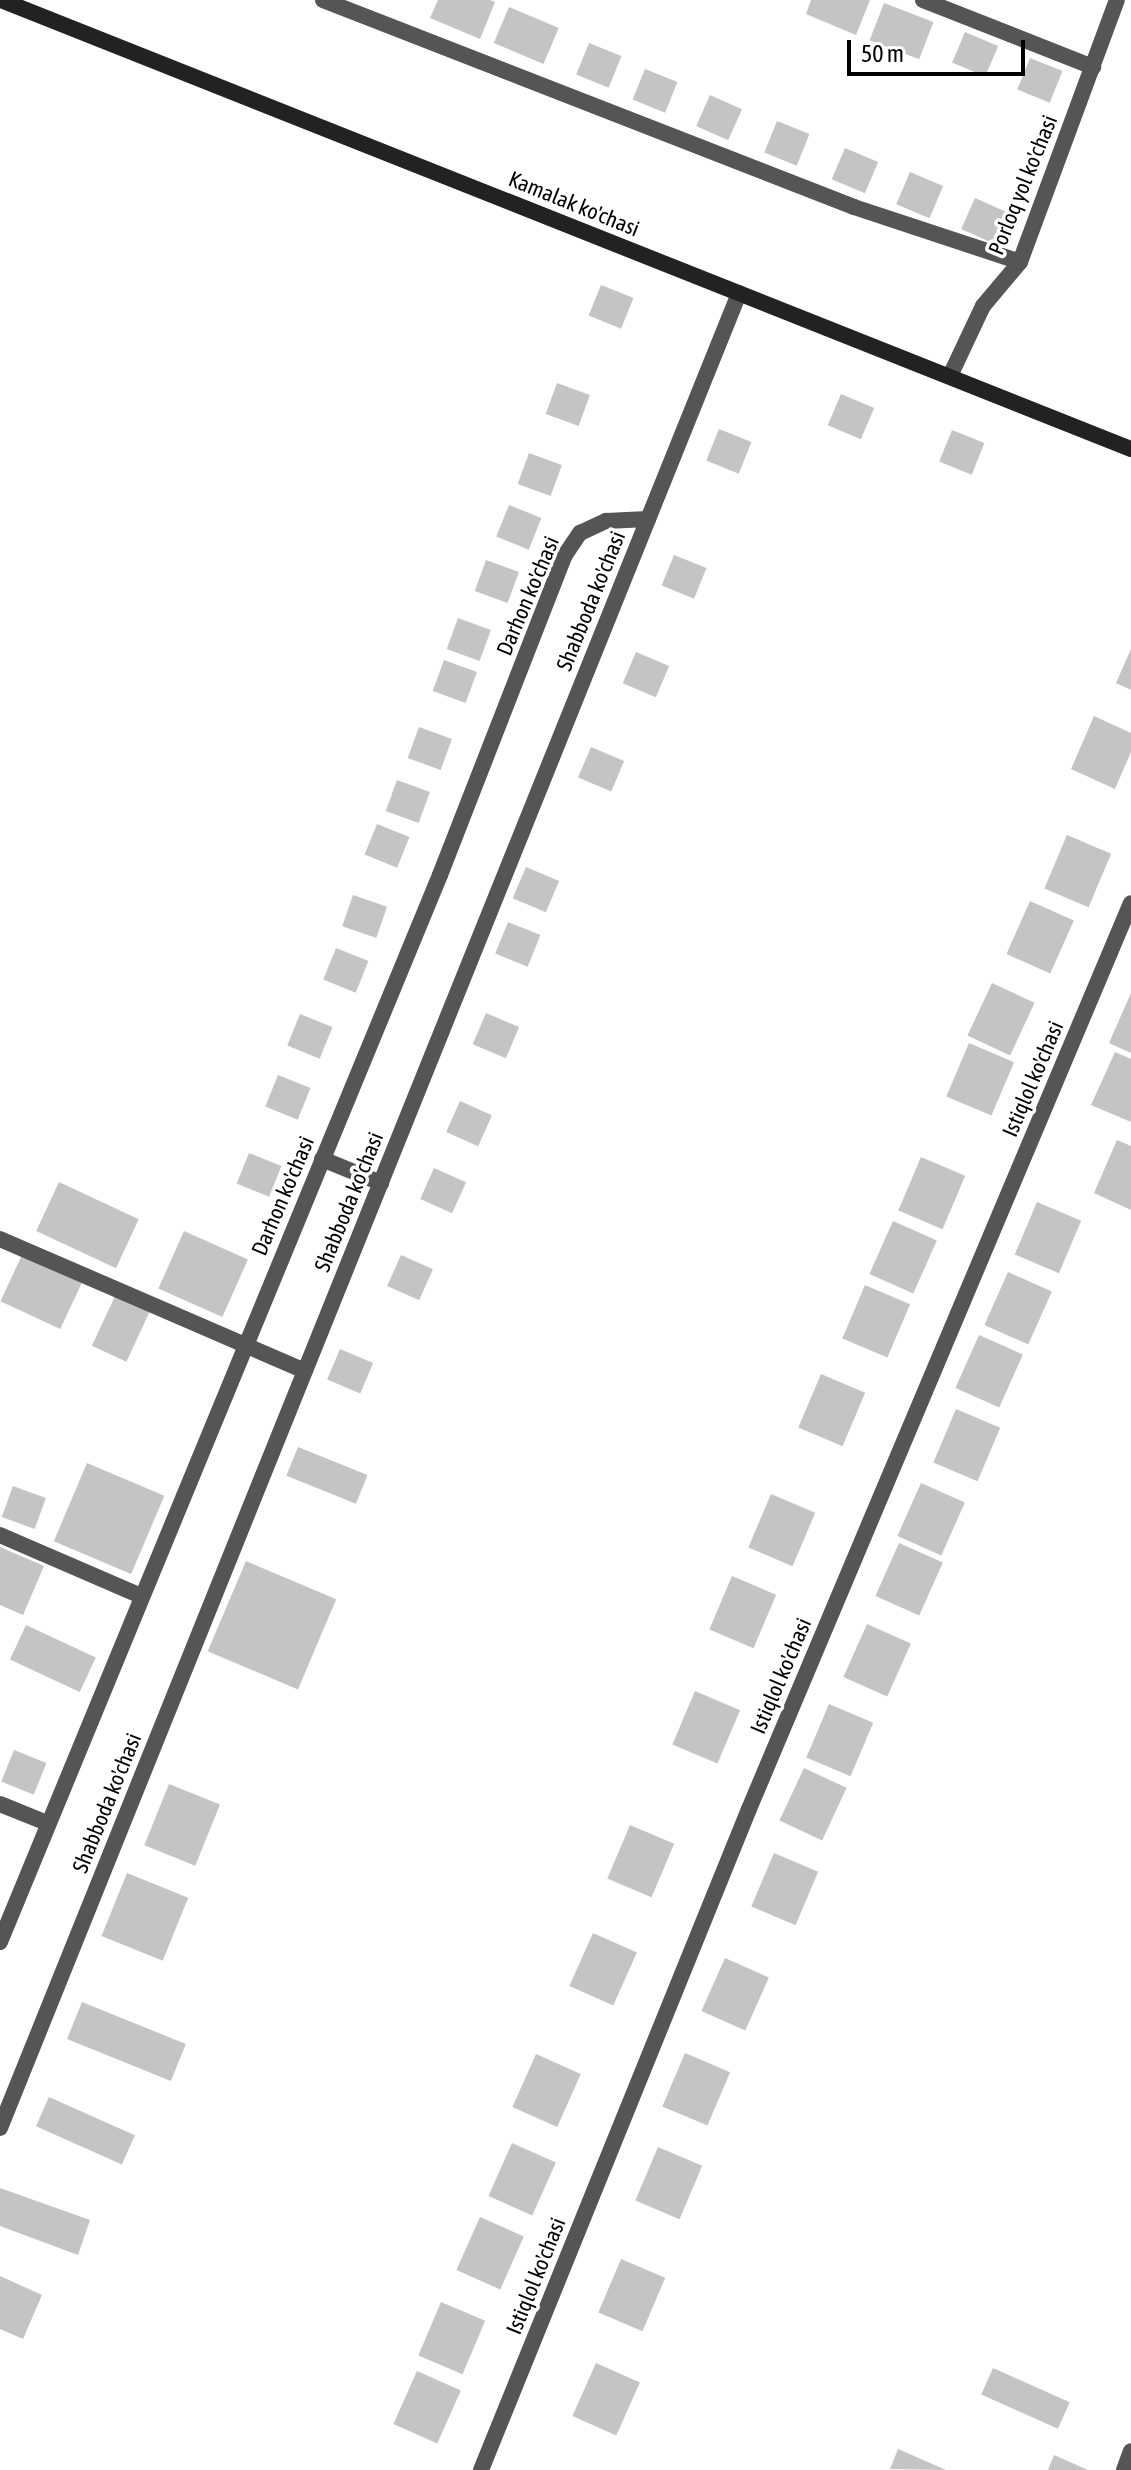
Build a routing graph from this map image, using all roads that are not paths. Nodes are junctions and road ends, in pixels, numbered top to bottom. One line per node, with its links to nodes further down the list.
1 (1, 0): 7 (main road, Kamalak ko'chasi)
2 (323, 0): 6 (street)
3 (923, 0): 5 (street)
4 (1117, 0): 5 (street, Porloq yol ko'chasi)
5 (1093, 67): 6 (street, Porloq yol ko'chasi)
6 (1020, 262): 8 (street, Porloq yol ko'chasi)
7 (739, 293): 8 (main road, Kamalak ko'chasi); 10 (street, Shabboda ko'chasi)
8 (950, 376): 9 (main road, Kamalak ko'chasi)
9 (1131, 449)
10 (648, 519): 12 (street, Darhon ko'chasi); 13 (street, Shabboda ko'chasi)
11 (1131, 903): 24 (street, Istiqlol ko'chasi)
12 (322, 1159): 13 (street); 15 (street, Darhon ko'chasi)
13 (381, 1183): 16 (street, Shabboda ko'chasi)
14 (0, 1239): 15 (street)
15 (244, 1345): 16 (street); 18 (street, Darhon ko'chasi)
16 (305, 1371): 22 (street, Shabboda ko'chasi)
17 (0, 1535): 18 (street)
18 (141, 1596): 20 (street, Darhon ko'chasi)
19 (0, 1804): 20 (street)
20 (47, 1823): 21 (street, Darhon ko'chasi)
21 (0, 1942)
22 (0, 2128)
23 (1131, 2451): 25 (street)
24 (481, 2470)
25 (1124, 2470)

